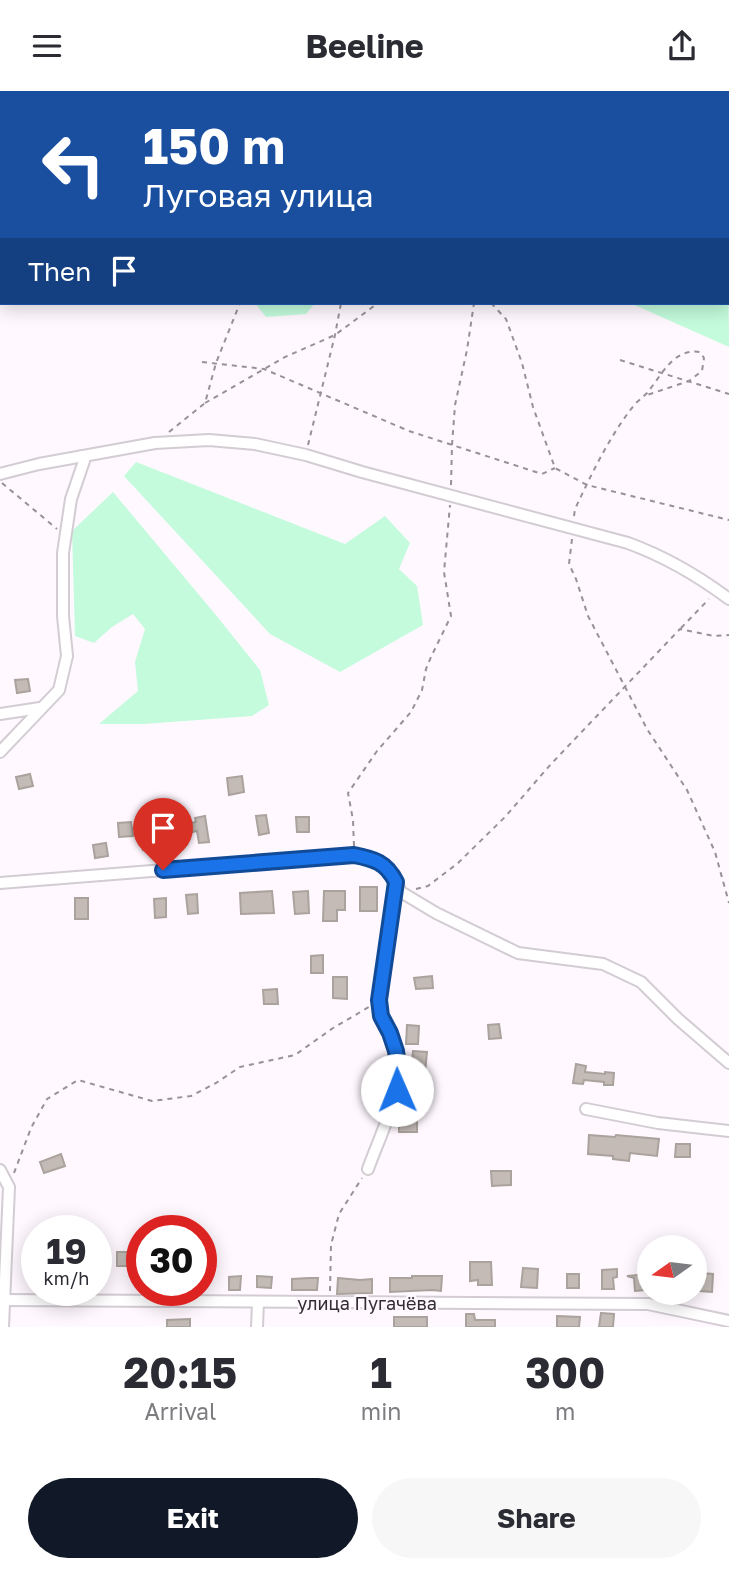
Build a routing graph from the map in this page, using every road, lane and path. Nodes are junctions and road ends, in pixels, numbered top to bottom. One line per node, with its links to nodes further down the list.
1 (239, 305): 9 (path)
2 (341, 305): 6 (path)
3 (375, 305): 6 (path)
4 (474, 305): 18 (path)
5 (493, 305): 21 (path)
6 (335, 335): 10 (path); 13 (path)
7 (621, 360): 11 (path)
8 (202, 362): 9 (path)
9 (216, 363): 10 (path); 16 (path)
10 (264, 369): 13 (path); 16 (path)
11 (663, 373): 12 (path); 12 (path); 15 (path)
12 (689, 380): 14 (path); 15 (path)
13 (322, 393): 18 (path); 19 (path)
14 (729, 394)
15 (645, 396): 24 (path)
16 (205, 403): 17 (path)
17 (155, 443): 19 (street); 20 (street)
18 (452, 445): 21 (path); 25 (path)
19 (306, 455): 25 (street)
20 (82, 456): 22 (street); 28 (street)
21 (555, 468): 24 (path)
22 (0, 474)
23 (0, 481): 28 (path)
24 (587, 485): 26 (path); 27 (path)
25 (451, 496): 27 (street); 37 (path)
26 (729, 520)
27 (573, 528): 29 (street); 33 (path)
28 (66, 537): 34 (street)
29 (717, 590): 30 (street); 31 (path)
30 (729, 599)
31 (680, 629): 32 (path); 33 (path)
32 (729, 635)
33 (626, 686): 39 (path); 40 (path)
34 (40, 708): 35 (street); 36 (street)
35 (0, 714)
36 (0, 752)
37 (354, 855): 38 (street); 39 (street)
38 (0, 883)
39 (398, 887): 41 (street); 42 (street)
40 (729, 903)
41 (379, 1000): 45 (street); 47 (path)
42 (729, 1063)
43 (586, 1109): 44 (street)
44 (729, 1131)
45 (368, 1168): 50 (path)
46 (0, 1170): 47 (street)
47 (9, 1187): 48 (street)
48 (2, 1300): 49 (street, улица Пугачёва); 52 (street)
49 (257, 1303): 50 (street, улица Пугачёва); 53 (street)
50 (330, 1303): 51 (street, улица Пугачёва)
51 (729, 1321)
52 (3, 1327)
53 (257, 1327)

